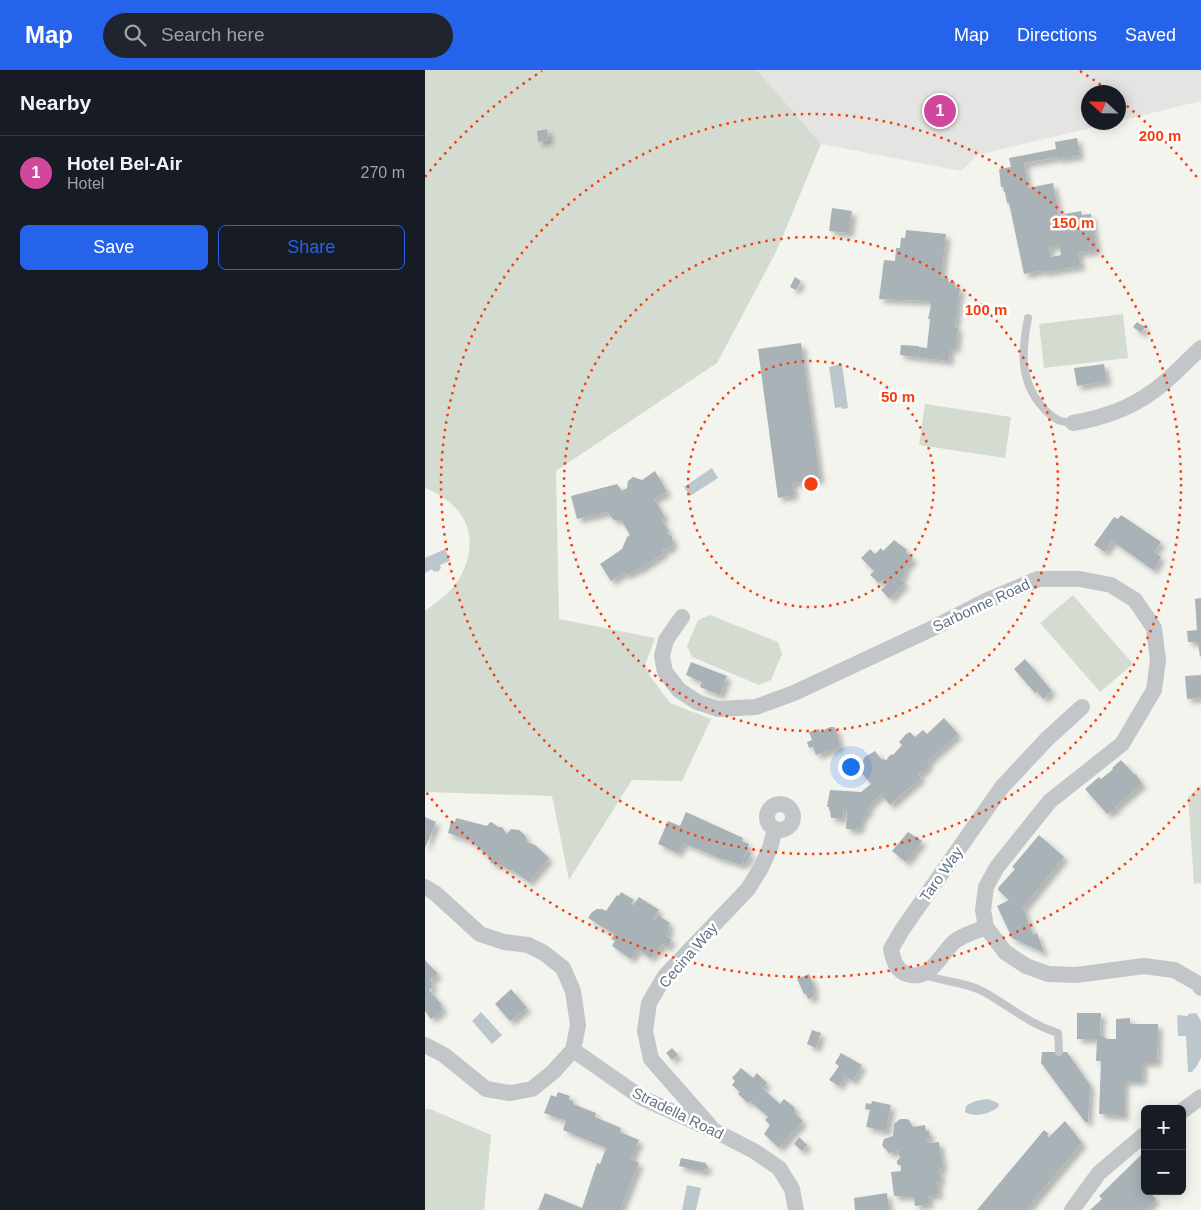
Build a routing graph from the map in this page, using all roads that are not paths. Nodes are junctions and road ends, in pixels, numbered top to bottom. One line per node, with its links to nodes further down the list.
1 (1028, 318): 3 (lane)
2 (1201, 348): 3 (street)
3 (1073, 423)
4 (681, 617): 8 (street, Sarbonne Road)
5 (1082, 707): 9 (street, Taro Way)
6 (775, 829): 16 (street, Cecina Way)
7 (425, 887): 12 (street)
8 (986, 927): 9 (street); 10 (street)
9 (925, 974): 13 (lane)
10 (1201, 988)
11 (425, 1045): 12 (street)
12 (573, 1050): 16 (street, Stradella Road)
13 (1059, 1052)
14 (1201, 1096): 15 (street)
15 (1186, 1107)
16 (715, 1131): 18 (street, Stradella Road)
17 (1141, 1137): 19 (street)
18 (796, 1210)
19 (1072, 1210)

